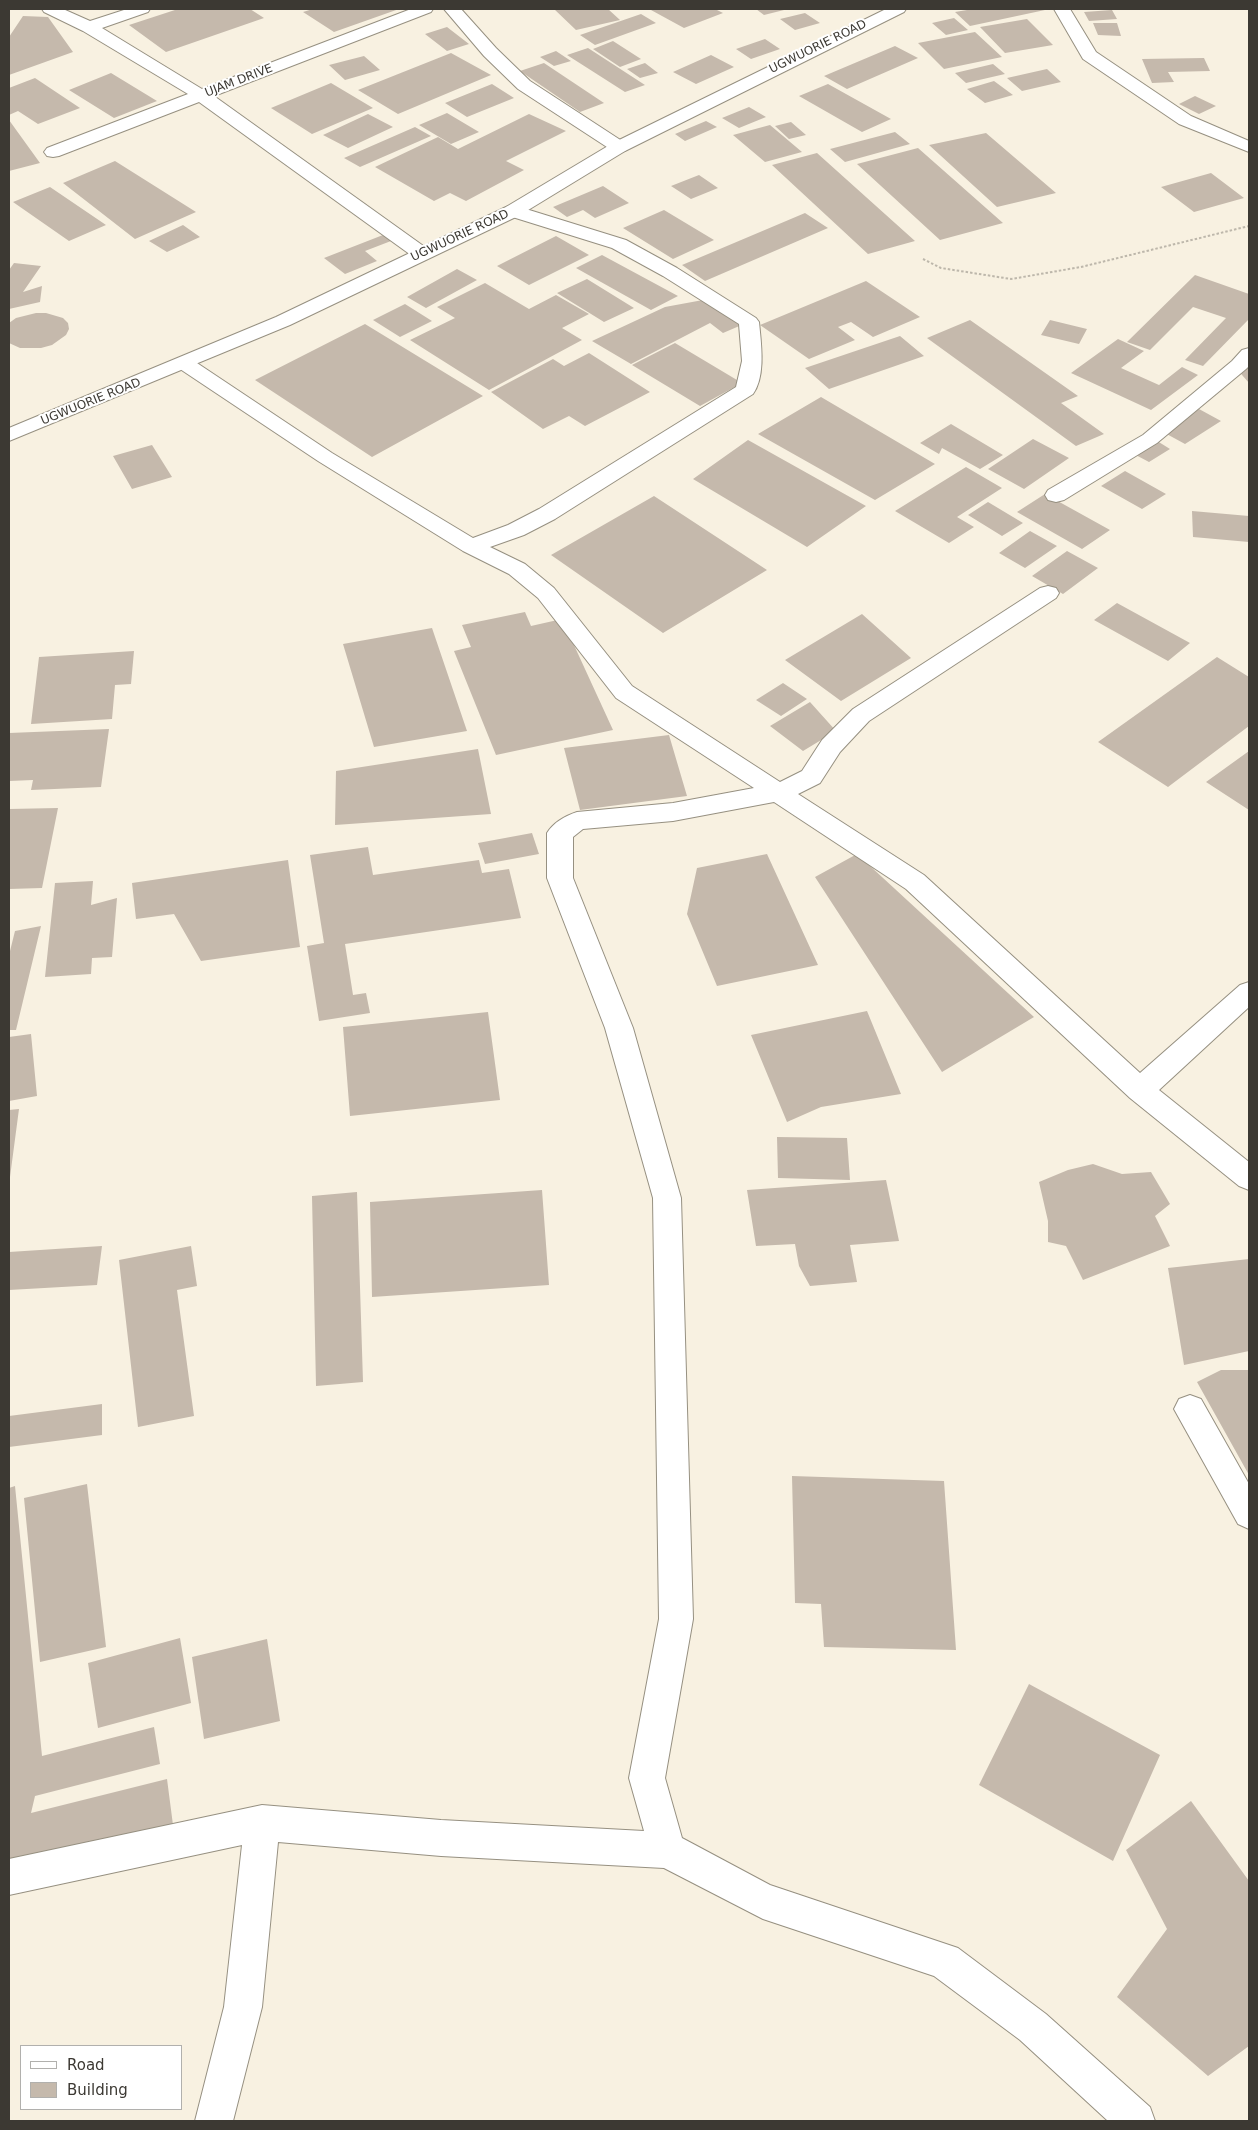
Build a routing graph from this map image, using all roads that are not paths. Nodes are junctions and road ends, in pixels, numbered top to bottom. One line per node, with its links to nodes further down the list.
1 (50, 9): 7 (street)
2 (142, 9): 7 (street)
3 (425, 9): 8 (street, UJAM DRIVE)
4 (452, 9): 9 (street)
5 (898, 9): 9 (street, UGWUORIE ROAD)
6 (1062, 9): 10 (street)
7 (89, 27): 8 (street)
8 (201, 95): 11 (street, UJAM DRIVE); 13 (street)
9 (620, 147): 12 (street, UGWUORIE ROAD)
10 (1249, 147)
11 (54, 152)
12 (514, 211): 13 (street, UGWUORIE ROAD); 18 (street)
13 (422, 254): 15 (street, UGWUORIE ROAD)
14 (1249, 354): 17 (street)
15 (184, 363): 16 (street, UGWUORIE ROAD); 18 (street)
16 (9, 435)
17 (1056, 496)
18 (471, 546): 20 (street)
19 (1048, 593): 20 (street)
20 (780, 792): 22 (street); 27 (street)
21 (1249, 992): 22 (street)
22 (1140, 1090): 23 (street)
23 (1249, 1178)
24 (1190, 1409): 25 (street)
25 (1249, 1514)
26 (262, 1823): 27 (street); 28 (street); 29 (street)
27 (667, 1850): 30 (street)
28 (9, 1877)
29 (214, 2121)
30 (1136, 2121)

